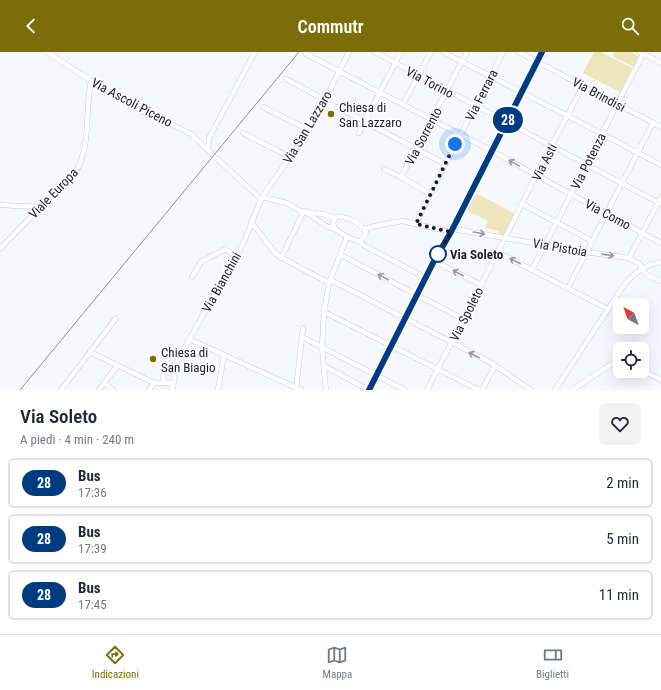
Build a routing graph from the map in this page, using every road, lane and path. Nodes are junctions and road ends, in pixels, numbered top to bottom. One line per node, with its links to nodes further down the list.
1 (255, 52): 44 (street)
2 (349, 52): 18 (street, Via San Lazzaro)
3 (375, 52): 16 (street, Via Torino)
4 (401, 52): 16 (street)
5 (431, 52): 19 (street)
6 (443, 52): 14 (street)
7 (467, 52): 14 (street, Via Sorrento)
8 (503, 52): 20 (street, Via Ferrara)
9 (518, 52): 15 (street, Via Brindisi)
10 (542, 52): 15 (street)
11 (48, 53): 22 (street, Via Ascoli Piceno)
12 (643, 53): 17 (street); 29 (street, Via Potenza)
13 (306, 54): 18 (street, Via Como)
14 (462, 62): 20 (street); 24 (street, Via Sorrento)
15 (538, 62): 23 (street, Via Brindisi); 26 (street)
16 (395, 63): 19 (street, Via Torino); 25 (street)
17 (661, 63)
18 (340, 71): 25 (street, Via Como); 27 (street, Via San Lazzaro)
19 (419, 76): 24 (street, Via Torino); 28 (street)
20 (490, 77): 26 (street); 30 (street, Via Ferrara)
21 (286, 79): 27 (street)
22 (91, 81): 45 (street, Via Ascoli Piceno); 66 (street, Viale Europa)
23 (584, 86): 29 (street, Via Brindisi); 33 (street, Via Asti)
24 (447, 90): 30 (street, Via Torino); 34 (street, Via Sorrento)
25 (380, 92): 28 (street, Via Como); 35 (street)
26 (522, 93): 33 (street); 36 (street)
27 (325, 100): 39 (street, Via San Lazzaro)
28 (403, 104): 34 (street, Via Como)
29 (618, 104): 37 (street, Via Brindisi); 43 (street, Via Potenza)
30 (475, 106): 36 (street, Via Torino); 42 (street, Via Ferrara)
31 (263, 107): 39 (street)
32 (337, 107): 35 (street)
33 (568, 116): 43 (street); 46 (street, Via Asti)
34 (432, 119): 42 (street, Via Como); 48 (street, Via Sorrento)
35 (365, 121): 41 (street); 48 (street)
36 (507, 122): 46 (street, Via Torino); 49 (street)
37 (653, 123): 38 (street, Via Brindisi); 50 (street)
38 (661, 127)
39 (309, 130): 51 (street, Via San Lazzaro)
40 (243, 133): 51 (street)
41 (359, 133)
42 (460, 134): 49 (street, Via Como); 52 (street, Via Ferrara)
43 (602, 134): 50 (street); 53 (street, Via Potenza)
44 (209, 138): 45 (street); 47 (street)
45 (197, 139): 47 (street, Via Ascoli Piceno)
46 (552, 146): 53 (street, Via Torino); 56 (street, Via Asti)
47 (208, 149): 62 (street, Via Ascoli Piceno)
48 (416, 149): 52 (street); 57 (street, Via Sorrento)
49 (492, 151): 56 (street, Via Como, one-way to 49); 75 (street)
50 (638, 153): 54 (street); 58 (street)
51 (290, 157): 62 (street, Via San Lazzaro)
52 (445, 164): 59 (street, Via Ferrara)
53 (587, 164): 58 (street, Via Torino); 60 (street, Via Potenza)
54 (661, 165)
55 (384, 170): 57 (street)
56 (536, 175): 60 (street, Via Como); 64 (street, Via Asti)
57 (401, 177): 59 (street)
58 (622, 183): 63 (street, Via Torino); 68 (street)
59 (430, 194): 72 (street, Via Ferrara)
60 (571, 194): 68 (street, Via Como); 71 (street, Via Potenza)
61 (661, 197): 63 (street)
62 (262, 198): 67 (street); 70 (street, Via Bianchini)
63 (660, 203): 76 (street)
64 (522, 204): 71 (street); 78 (street, Via Asti)
65 (0, 205): 66 (street)
66 (40, 207): 83 (street, Viale Europa)
67 (304, 212): 69 (street); 73 (street); 88 (street)
68 (606, 214): 76 (street, Via Como); 80 (street)
69 (335, 218): 73 (street); 74 (street)
70 (251, 222): 87 (street, Via Bianchini); 88 (street)
71 (556, 222): 80 (street); 82 (street, Via Potenza)
72 (416, 224): 74 (street, Via Pistoia); 75 (street, Via Pistoia)
73 (335, 228): 77 (street)
74 (365, 229): 79 (street)
75 (452, 231): 78 (street, Via Pistoia, one-way to 78); 90 (street)
76 (642, 233): 81 (street, Via Como); 89 (street)
77 (347, 237): 79 (street); 86 (street)
78 (505, 238): 82 (street, Via Pistoia); 84 (street, Via Spoleto)
79 (358, 241): 95 (street)
80 (592, 241): 85 (street)
81 (661, 243)
82 (545, 244): 85 (street, Via Pistoia); 93 (street, Via Potenza)
83 (0, 248)
84 (497, 252): 93 (street, one-way to 84); 98 (street, Via Spoleto)
85 (586, 252): 89 (street, Via Pistoia, one-way to 89); 99 (street)
86 (341, 254): 97 (street); 100 (street, one-way to 86)
87 (236, 256): 94 (street); 108 (street, Via Bianchini)
88 (281, 258): 97 (street)
89 (629, 258): 92 (street)
90 (434, 261): 95 (street); 98 (street, one-way to 90)
91 (661, 262): 92 (street)
92 (641, 269): 96 (street); 101 (street)
93 (532, 270): 99 (street)
94 (192, 277)
95 (426, 278): 100 (street)
96 (661, 281)
97 (330, 282): 102 (street); 104 (street)
98 (481, 285): 105 (street, Via Spoleto)
99 (568, 288): 101 (street)
100 (417, 295): 104 (street); 105 (street)
101 (608, 309): 143 (street)
102 (324, 312): 110 (street); 111 (street)
103 (116, 318): 112 (street)
104 (405, 319): 109 (street); 110 (street)
105 (463, 319): 109 (street, Via Spoleto)
106 (303, 328): 107 (street)
107 (302, 337): 111 (street); 130 (street)
108 (189, 339): 113 (street); 114 (street, Via Bianchini)
109 (451, 343): 118 (street, one-way to 109); 119 (street, Via Spoleto)
110 (392, 345): 119 (street); 122 (street)
111 (322, 347): 117 (street); 122 (street)
112 (90, 352): 116 (street); 131 (street)
113 (224, 355): 130 (street); 136 (street)
114 (176, 362): 120 (street, Via Bianchini); 123 (street)
115 (613, 365): 144 (street)
116 (117, 366): 127 (street); 128 (street)
117 (324, 366): 137 (street); 138 (street)
118 (495, 366): 141 (street); 142 (street)
119 (438, 368): 140 (street, Via Spoleto); 141 (street)
120 (169, 372): 123 (street); 124 (street)
121 (649, 374): 125 (street)
122 (376, 375): 138 (street); 139 (street)
123 (174, 376): 126 (street)
124 (163, 377): 128 (street); 129 (street)
125 (661, 380)
126 (174, 382): 129 (street); 135 (street)
127 (104, 383): 132 (street); 133 (street)
128 (154, 383): 129 (street); 134 (street)
129 (166, 383): 135 (street)
130 (297, 389)
131 (61, 390)
132 (98, 390)
133 (112, 390)
134 (149, 390)
135 (172, 390)
136 (218, 390)
137 (326, 390)
138 (369, 390)
139 (405, 390)
140 (426, 390)
141 (481, 390)
142 (531, 390)
143 (555, 390)
144 (572, 390)

